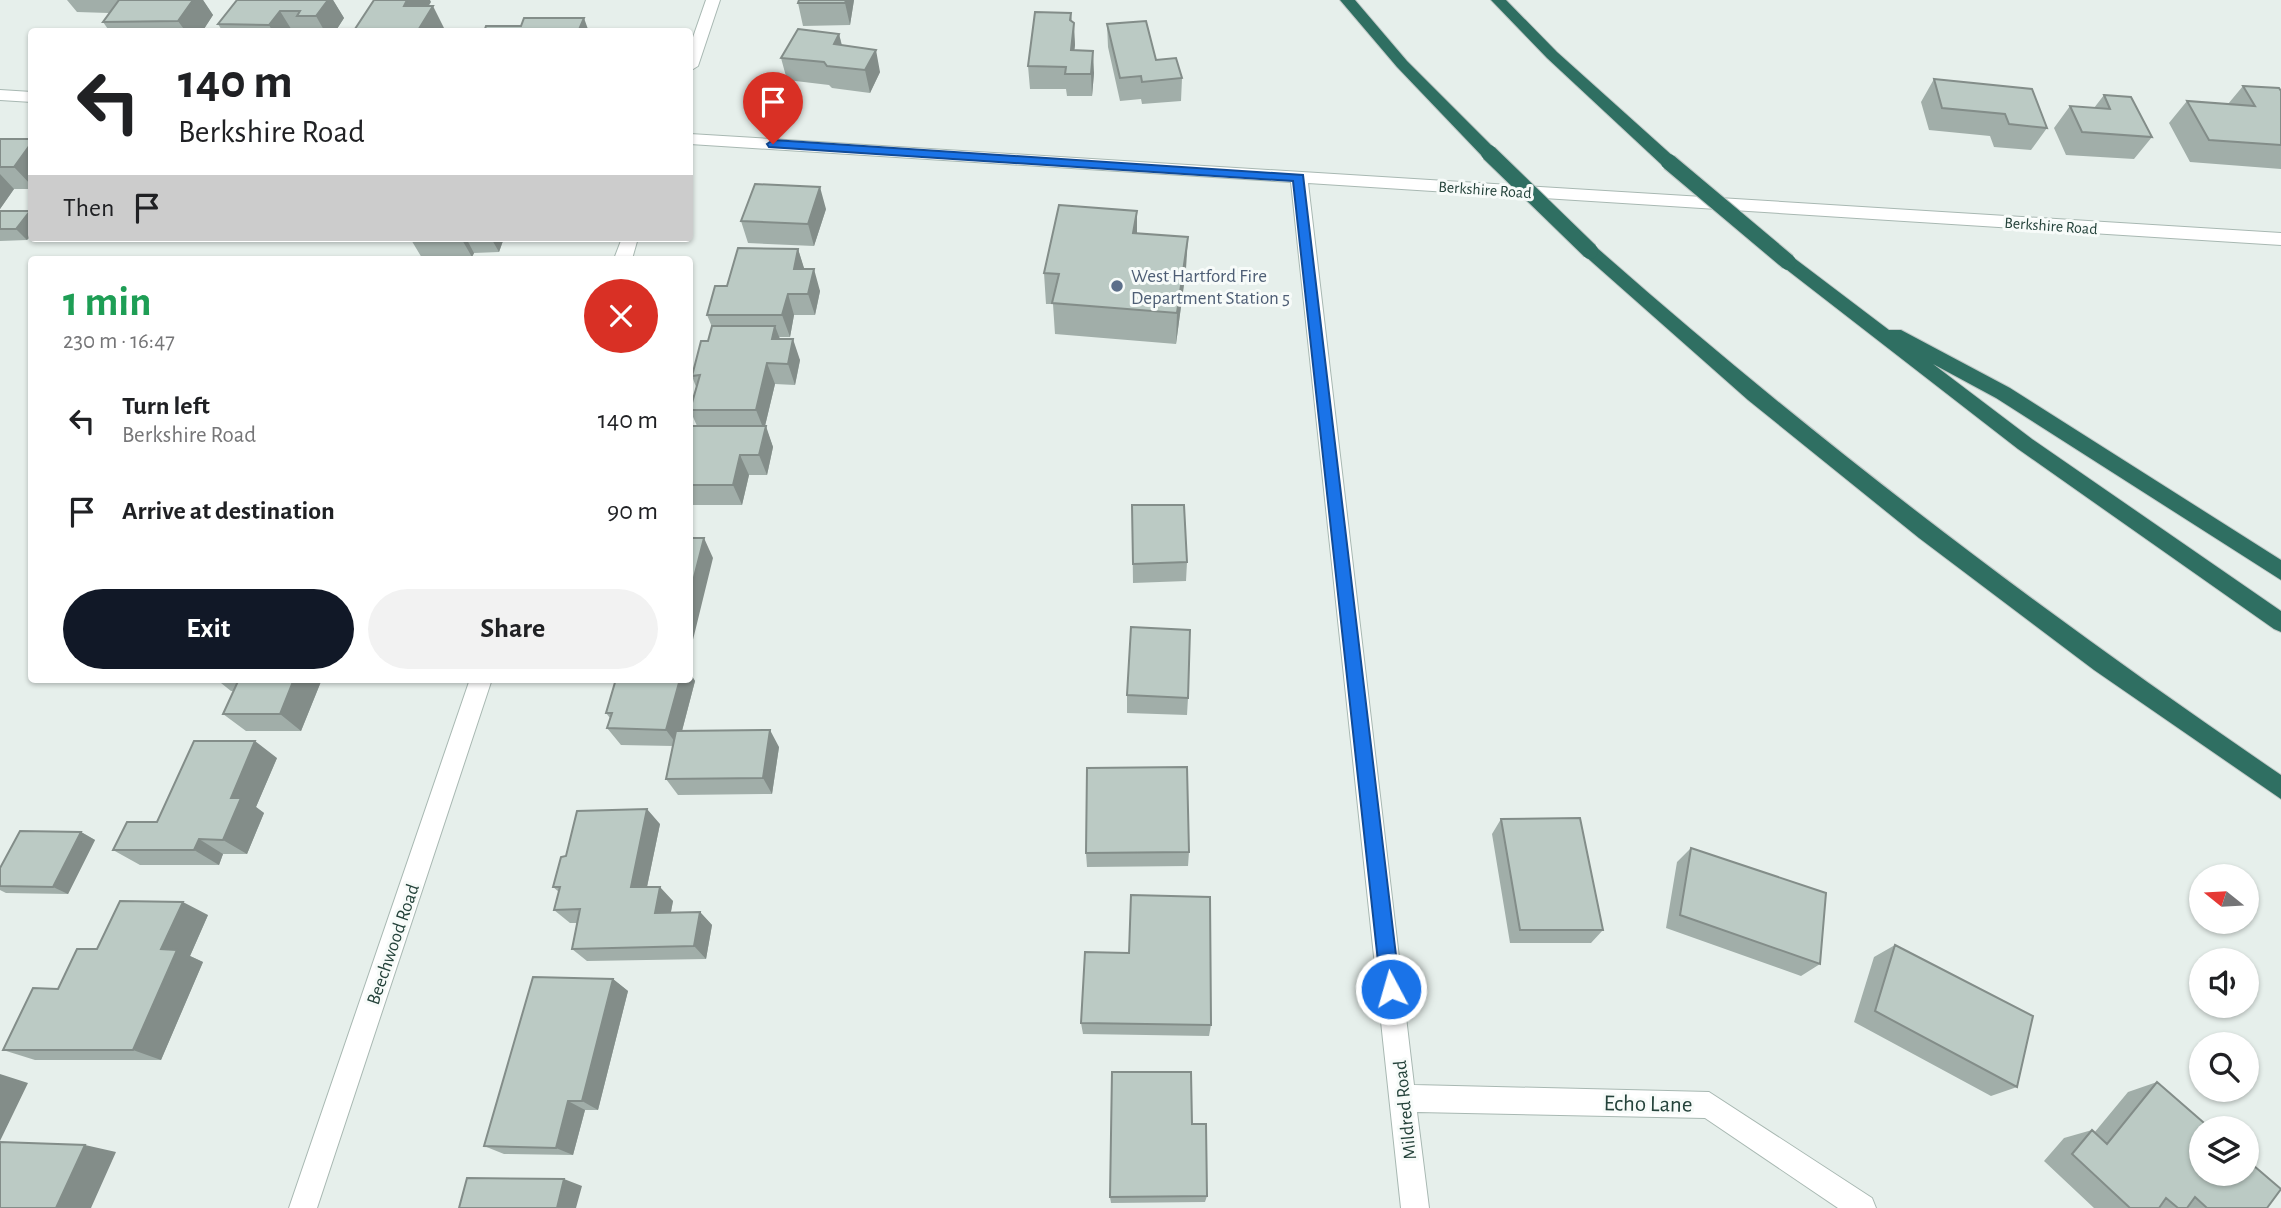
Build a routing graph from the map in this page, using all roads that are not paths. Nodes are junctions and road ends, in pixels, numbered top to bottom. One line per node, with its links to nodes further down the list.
1 (713, 0): 4 (street)
2 (1347, 0): 14 (highway, bridge)
3 (1498, 0): 10 (highway, bridge)
4 (693, 57)
5 (0, 95): 6 (street)
6 (28, 97)
7 (693, 139): 8 (street, Berkshire Road)
8 (1299, 177): 9 (street, Berkshire Road); 15 (street, Mildred Road)
9 (2281, 239)
10 (1854, 314): 11 (highway); 12 (highway)
11 (2281, 571)
12 (2281, 623)
13 (480, 683): 16 (street, Beechwood Road)
14 (2281, 788)
15 (1403, 1098): 17 (street, Mildred Road); 18 (street, Echo Lane)
16 (303, 1208)
17 (1415, 1208)
18 (1862, 1208)

